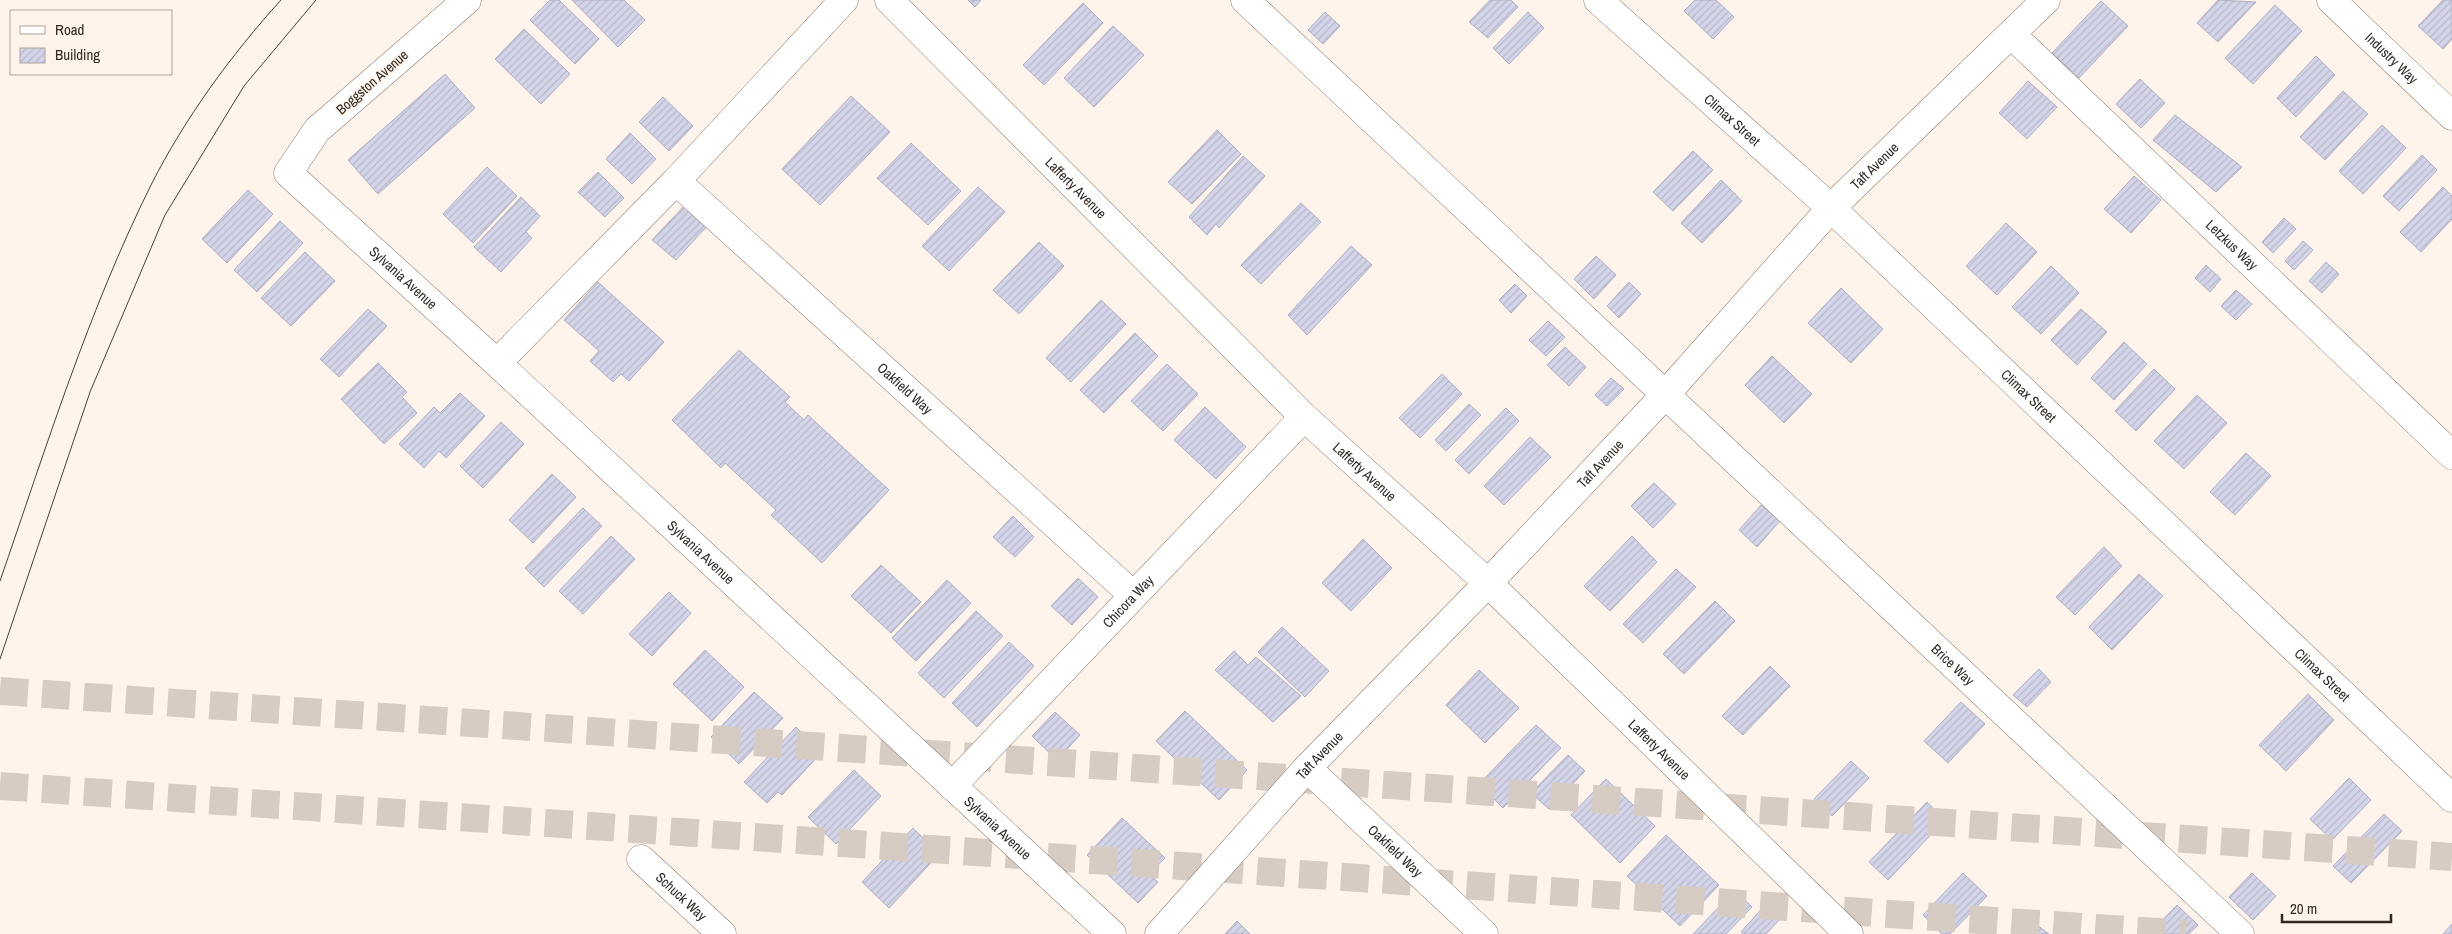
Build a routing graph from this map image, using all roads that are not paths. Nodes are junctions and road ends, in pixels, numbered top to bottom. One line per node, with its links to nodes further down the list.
1 (467, 0): 10 (street, Boggston Avenue)
2 (844, 0): 11 (street)
3 (889, 0): 15 (street, Lafferty Avenue)
4 (1245, 0): 14 (street, Brice Way)
5 (1598, 0): 12 (street, Climax Street)
6 (2046, 0): 8 (street, Taft Avenue)
7 (2331, 0): 9 (street, Industry Way)
8 (2012, 35): 12 (street, Taft Avenue); 16 (street, Letzkus Way)
9 (2452, 116)
10 (288, 173): 13 (street, Sylvania Avenue)
11 (676, 181): 13 (street); 18 (street, Oakfield Way)
12 (1831, 208): 14 (street, Taft Avenue); 21 (street, Climax Street)
13 (497, 363): 20 (street, Sylvania Avenue)
14 (1665, 395): 17 (street, Taft Avenue); 28 (street, Brice Way)
15 (1304, 417): 17 (street, Lafferty Avenue); 18 (street, Chicora Way)
16 (2452, 455)
17 (1488, 583): 19 (street, Taft Avenue); 27 (street, Lafferty Avenue)
18 (1133, 595): 20 (street, Chicora Way)
19 (1307, 768): 25 (street, Taft Avenue); 26 (street, Oakfield Way)
20 (952, 786): 24 (street, Sylvania Avenue)
21 (2452, 798)
22 (642, 859): 23 (street, Schuck Way)
23 (722, 934)
24 (1112, 934)
25 (1159, 934)
26 (1484, 934)
27 (1849, 934)
28 (2240, 934)

